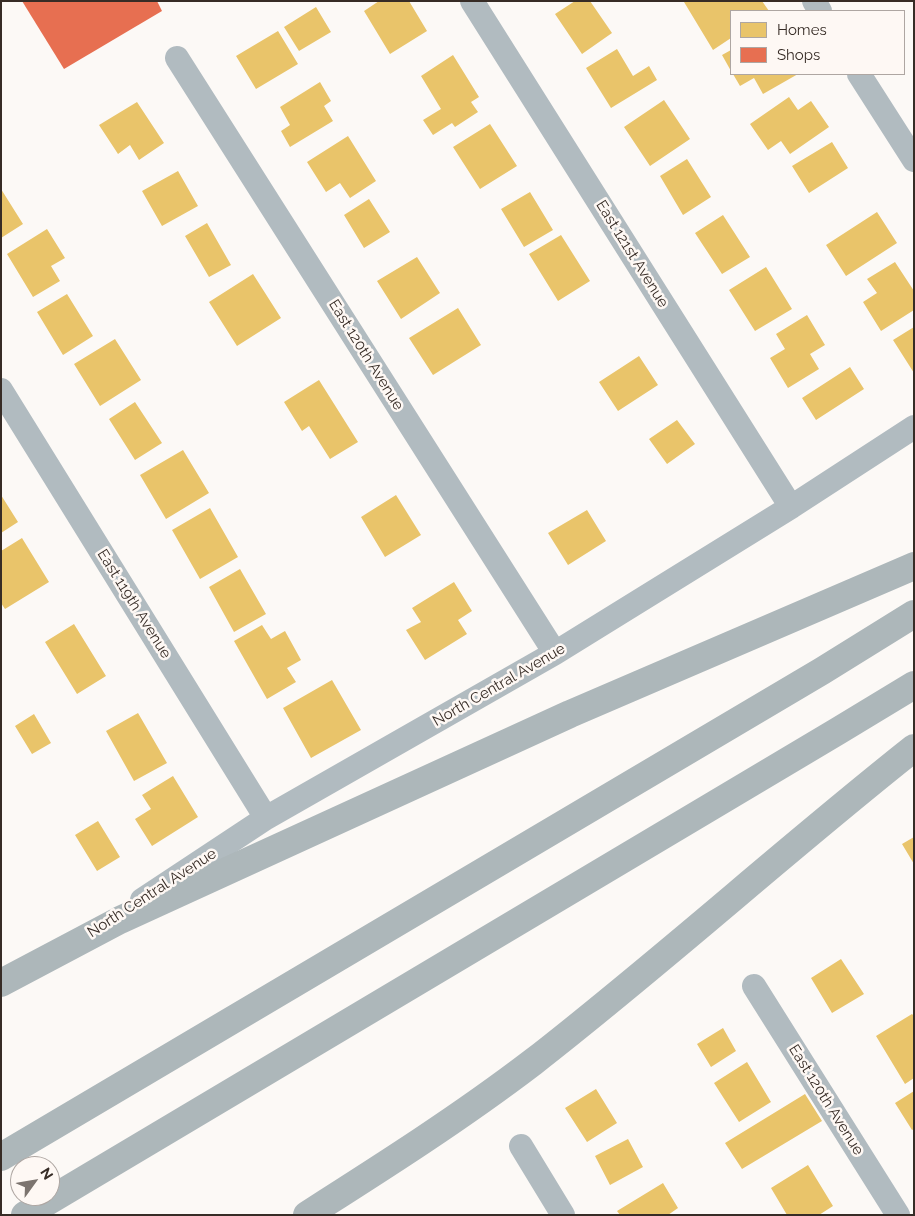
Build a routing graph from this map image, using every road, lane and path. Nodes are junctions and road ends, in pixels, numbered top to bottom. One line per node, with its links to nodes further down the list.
1 (472, 1): 7 (street, East 121st Avenue)
2 (177, 58): 10 (street, East 120th Avenue)
3 (860, 75): 4 (street)
4 (914, 160)
5 (1, 390): 13 (street, East 119th Avenue)
6 (914, 427): 7 (street, North Central Avenue)
7 (791, 507): 10 (street, North Central Avenue)
8 (914, 566): 14 (highway)
9 (914, 614): 18 (highway)
10 (555, 653): 13 (street, North Central Avenue)
11 (914, 685): 19 (highway)
12 (914, 748): 20 (highway)
13 (266, 818): 14 (street, North Central Avenue)
14 (83, 939): 15 (highway)
15 (1, 983)
16 (754, 986): 22 (street, East 120th Avenue)
17 (521, 1146): 21 (street)
18 (1, 1156)
19 (25, 1215)
20 (307, 1215)
21 (563, 1215)
22 (898, 1215)

